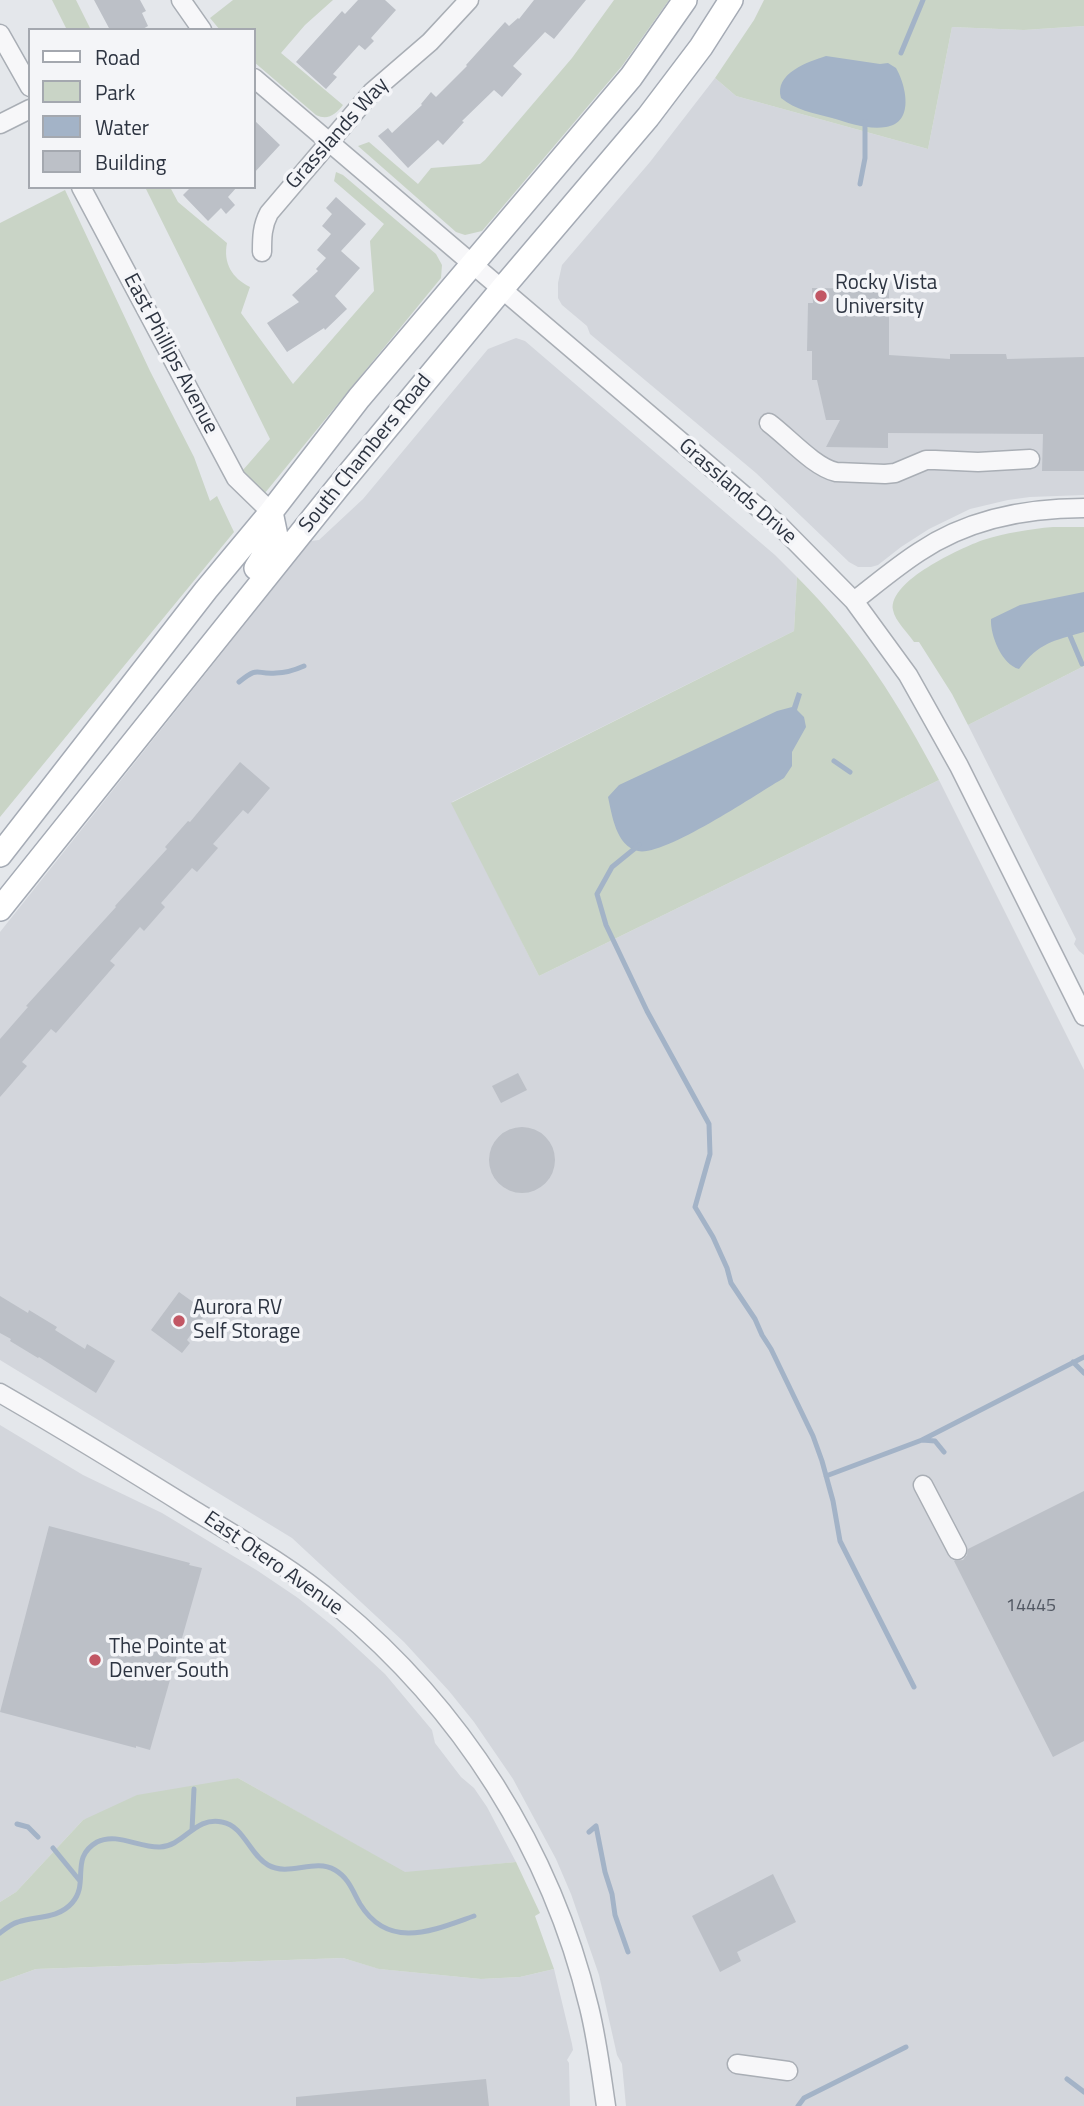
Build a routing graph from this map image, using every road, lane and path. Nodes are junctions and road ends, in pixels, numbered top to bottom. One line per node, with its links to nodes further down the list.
1 (181, 0): 5 (street)
2 (469, 0): 11 (street, Grasslands Way)
3 (685, 0): 14 (main road, South Chambers Road)
4 (731, 0): 15 (main road, South Chambers Road)
5 (201, 28)
6 (0, 34): 8 (street)
7 (256, 80): 11 (street, Grasslands Drive)
8 (28, 83)
9 (28, 110): 10 (street)
10 (0, 124)
11 (329, 142): 13 (street, Grasslands Way); 14 (street, Grasslands Drive)
12 (82, 189): 19 (street, East Phillips Avenue)
13 (262, 252)
14 (472, 265): 15 (street, Grasslands Drive); 19 (main road, South Chambers Road)
15 (501, 290): 20 (street, Grasslands Drive); 21 (main road, South Chambers Road)
16 (769, 423): 17 (street)
17 (1030, 460)
18 (1084, 508): 20 (street)
19 (271, 512): 21 (main road); 22 (main road, South Chambers Road)
20 (854, 601): 24 (street, Grasslands Drive)
21 (199, 660): 23 (main road, South Chambers Road)
22 (0, 855)
23 (0, 909)
24 (1084, 1016)
25 (0, 1393): 30 (street, East Otero Avenue)
26 (923, 1485): 27 (street)
27 (957, 1550)
28 (737, 2064): 29 (street)
29 (788, 2071)
30 (606, 2106)

